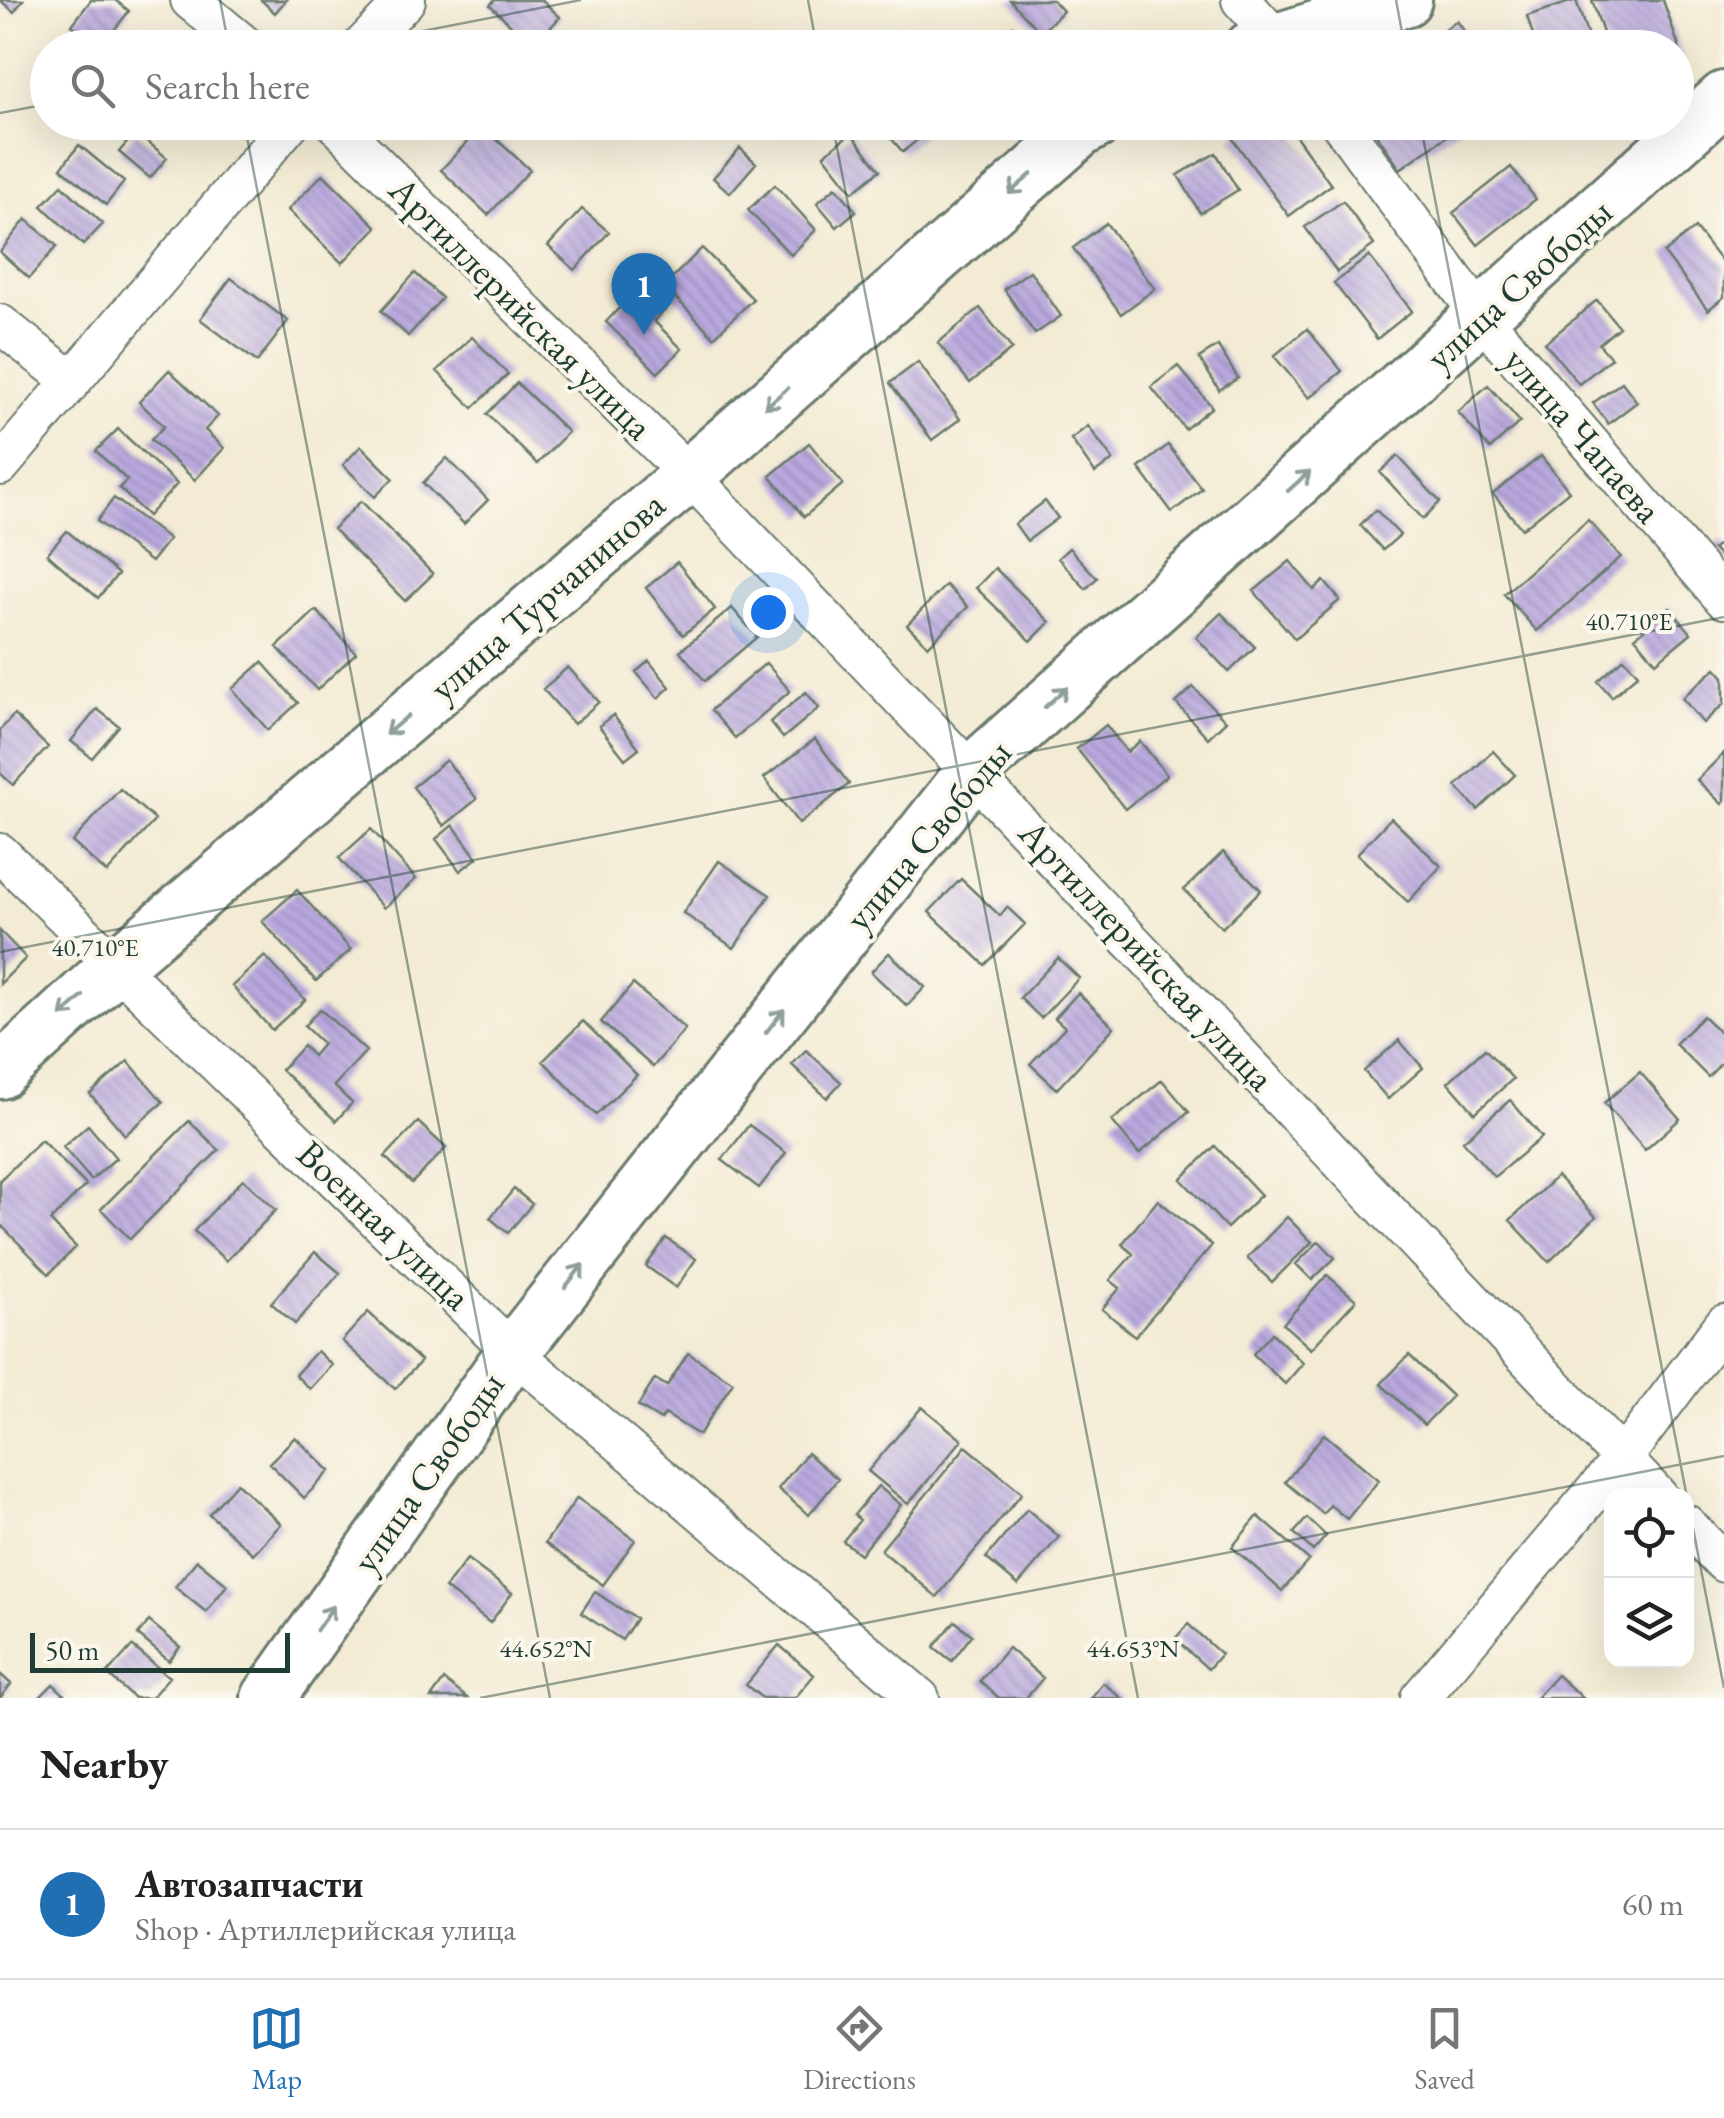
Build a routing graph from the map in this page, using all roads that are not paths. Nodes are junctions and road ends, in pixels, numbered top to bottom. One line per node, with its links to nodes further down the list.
1 (190, 0): 5 (street)
2 (406, 0): 6 (street)
3 (1241, 0): 7 (street)
4 (1405, 0): 8 (street)
5 (226, 30)
6 (377, 30)
7 (1261, 30)
8 (1316, 30)
9 (1724, 98): 10 (street, улица Свободы)
10 (1694, 125)
11 (276, 140): 18 (street)
12 (352, 140): 20 (street, Артиллерийская улица)
13 (1071, 140): 20 (street, улица Турчанинова, one-way to 20)
14 (1352, 140): 16 (street, улица Чапаева)
15 (1678, 140): 16 (street, улица Свободы)
16 (1482, 318): 21 (street, улица Чапаева); 22 (street, улица Свободы, one-way to 16)
17 (0, 324): 18 (street)
18 (72, 381): 19 (street)
19 (0, 466)
20 (689, 474): 22 (street, Артиллерийская улица); 24 (street, улица Турчанинова, one-way to 24)
21 (1724, 598)
22 (972, 770): 27 (street, улица Свободы, one-way to 22); 28 (street, Артиллерийская улица)
23 (0, 853): 24 (street, Военная улица)
24 (118, 964): 25 (street, улица Турчанинова, one-way to 25); 27 (street, Военная улица)
25 (0, 1072)
26 (1724, 1324): 28 (street)
27 (513, 1352): 32 (street, улица Свободы, one-way to 27); 33 (street, Военная улица)
28 (1622, 1459): 29 (street, Артиллерийская улица); 34 (street)
29 (1650, 1488)
30 (1694, 1532): 31 (street)
31 (1724, 1563)
32 (268, 1698)
33 (920, 1698)
34 (1420, 1698)

